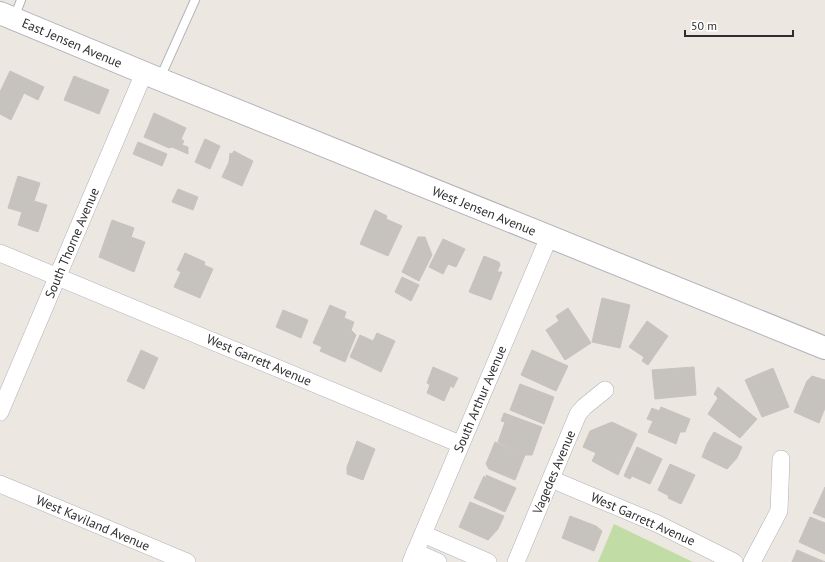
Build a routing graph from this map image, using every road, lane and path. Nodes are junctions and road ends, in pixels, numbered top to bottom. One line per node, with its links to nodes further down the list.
1 (195, 0): 3 (lane)
2 (12, 10): 3 (street, East Jensen Avenue)
3 (152, 76): 4 (street, West Jensen Avenue); 6 (street, South Thorne Avenue)
4 (549, 237): 7 (street, West Jensen Avenue); 10 (street, South Arthur Avenue)
5 (0, 253): 6 (street, West Garrett Avenue)
6 (58, 276): 9 (street, South Thorne Avenue); 10 (street, West Garrett Avenue)
7 (825, 348)
8 (605, 390): 12 (street, Vagedes Avenue)
9 (0, 412)
10 (460, 444): 14 (street, South Arthur Avenue)
11 (781, 459): 21 (street)
12 (551, 479): 19 (street, Vagedes Avenue); 20 (street, West Garrett Avenue)
13 (0, 484): 16 (street, West Kaviland Avenue)
14 (423, 534): 15 (street, South Arthur Avenue); 18 (street)
15 (413, 557): 17 (street)
16 (187, 562)
17 (438, 562)
18 (488, 562)
19 (516, 562)
20 (734, 562)
21 (752, 562)

